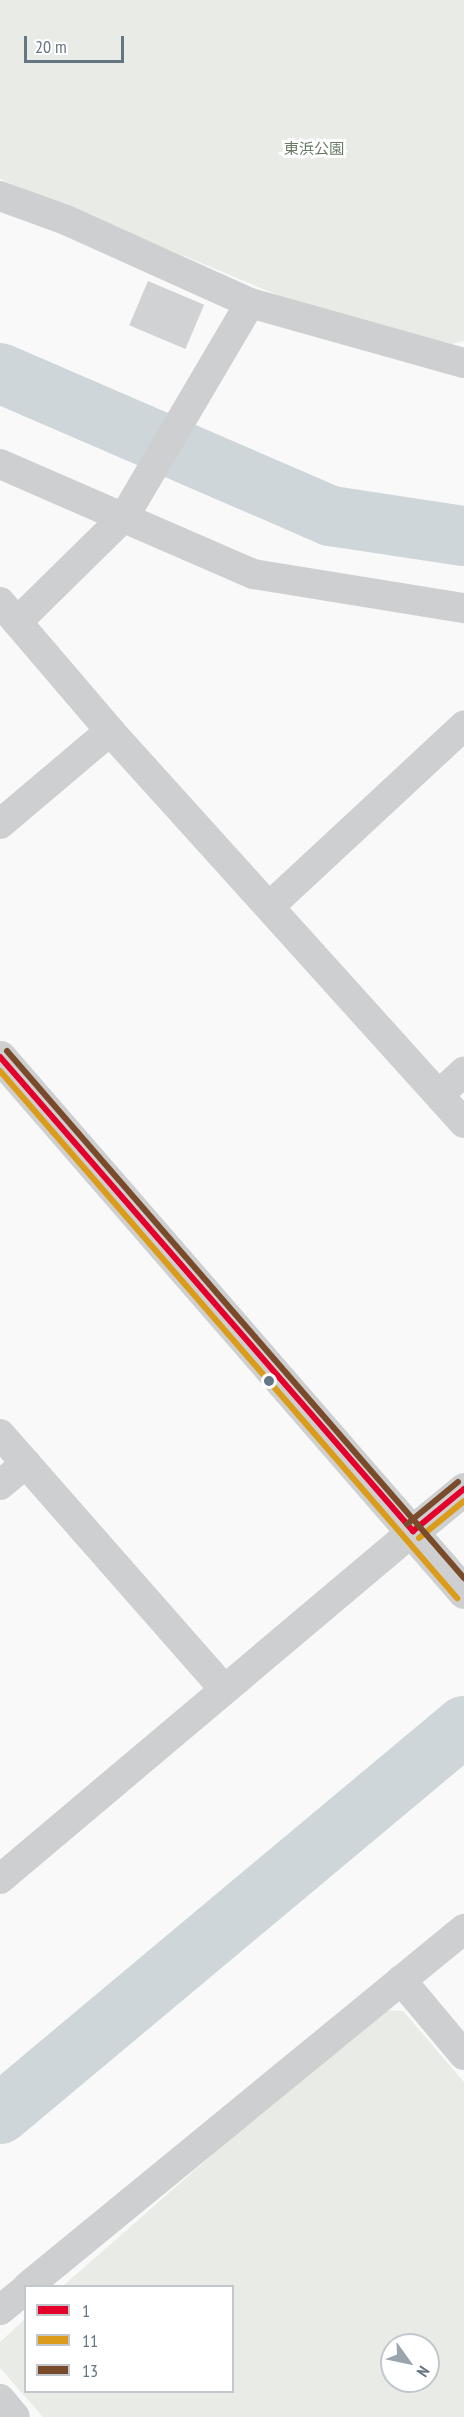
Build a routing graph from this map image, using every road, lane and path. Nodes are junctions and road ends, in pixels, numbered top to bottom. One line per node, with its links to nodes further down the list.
1 (0, 196): 2 (street)
2 (250, 303): 3 (street); 5 (street)
3 (464, 363)
4 (0, 464): 5 (street)
5 (130, 506): 6 (street); 7 (street)
6 (464, 608)
7 (9, 612): 9 (street)
8 (464, 726): 11 (street)
9 (110, 731): 10 (street); 11 (street)
10 (0, 824)
11 (270, 906): 14 (street)
12 (0, 1057): 20 (street)
13 (464, 1072): 14 (street)
14 (440, 1094): 15 (street)
15 (464, 1123)
16 (0, 1434): 17 (street)
17 (26, 1463): 18 (street); 22 (street)
18 (0, 1485)
19 (464, 1489): 20 (street)
20 (412, 1531): 21 (street); 22 (street)
21 (464, 1592)
22 (224, 1689): 23 (street)
23 (0, 1879)
24 (464, 1929): 25 (street)
25 (400, 1980): 26 (street); 27 (street)
26 (464, 2055)
27 (31, 2285)
28 (24, 2290): 29 (street)
29 (0, 2310)
30 (0, 2399): 31 (street)
31 (15, 2417)

